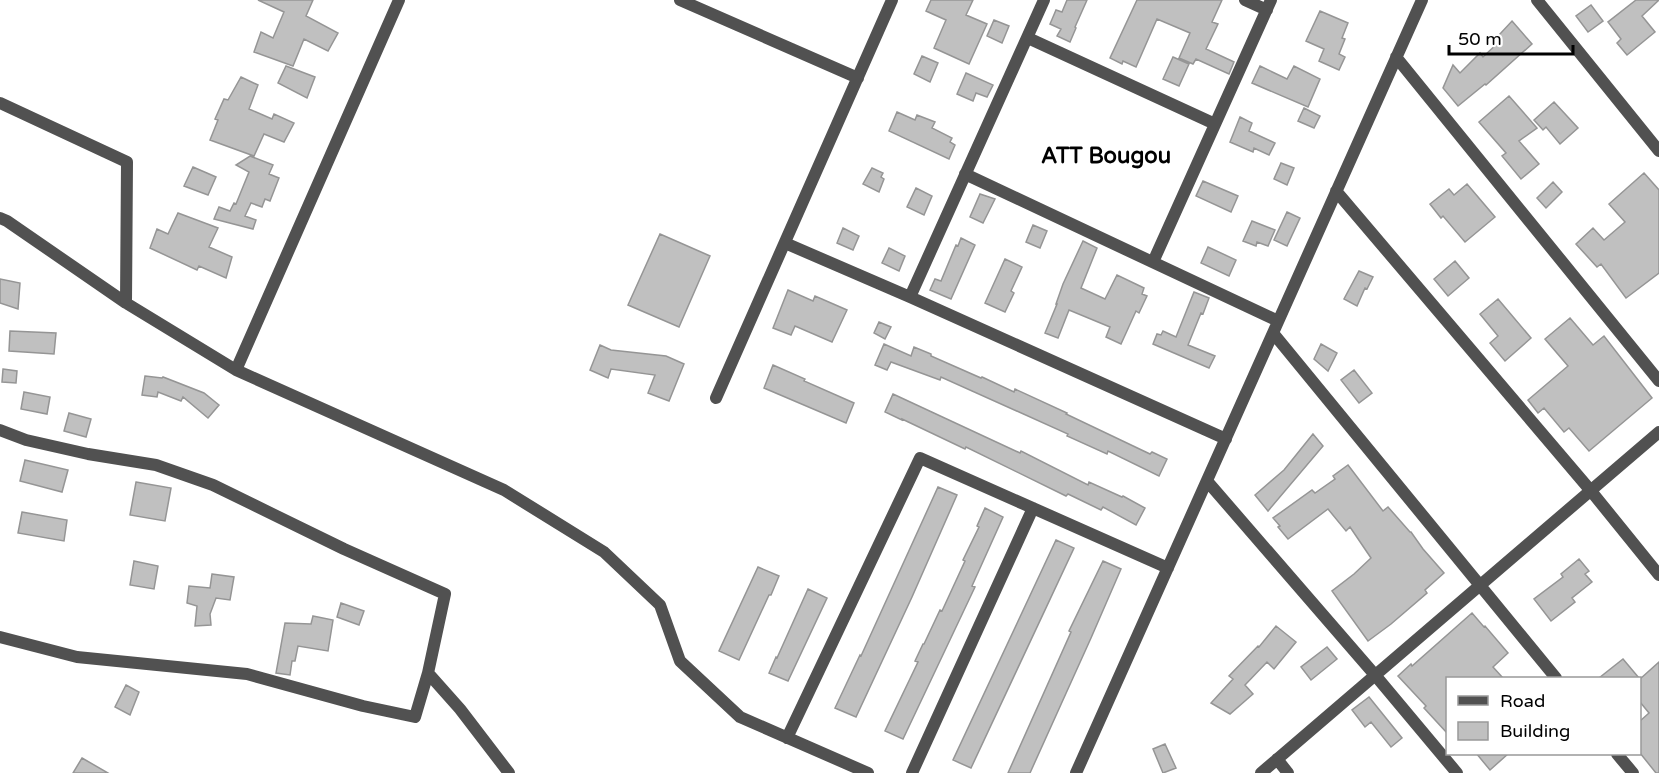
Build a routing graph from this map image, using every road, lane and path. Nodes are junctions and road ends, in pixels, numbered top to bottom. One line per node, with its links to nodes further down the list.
1 (399, 0): 23 (street)
2 (680, 0): 11 (street)
3 (892, 0): 11 (street)
4 (1044, 0): 9 (street)
5 (1245, 0): 8 (street)
6 (1422, 0): 10 (street)
7 (1537, 0): 14 (street)
8 (1269, 5): 13 (street)
9 (1028, 38): 13 (street); 15 (street)
10 (1396, 57): 16 (street); 24 (street)
11 (858, 78): 18 (street)
12 (0, 103): 21 (street)
13 (1215, 124): 19 (street)
14 (1659, 151)
15 (965, 174): 19 (street); 20 (street)
16 (1336, 191): 22 (street); 30 (street)
17 (0, 218): 21 (street)
18 (785, 243): 20 (street); 25 (street)
19 (1153, 262): 22 (street)
20 (910, 297): 28 (street)
21 (126, 303): 23 (street)
22 (1276, 327): 28 (street); 34 (street)
23 (236, 370): 39 (street)
24 (1659, 381)
25 (716, 398)
26 (0, 430): 36 (street)
27 (1659, 432): 30 (street)
28 (1226, 439): 29 (street)
29 (1207, 481): 32 (street); 37 (street)
30 (1591, 491): 33 (street); 34 (street)
31 (1033, 508): 32 (street); 39 (street); 44 (street)
32 (1168, 568): 45 (street)
33 (1659, 575)
34 (1479, 586): 37 (street); 38 (street)
35 (0, 637): 36 (street)
36 (428, 673): 42 (street)
37 (1375, 675): 41 (street); 48 (street)
38 (1555, 677)
39 (787, 738): 43 (street)
40 (1619, 755): 49 (street)
41 (1277, 759): 46 (street); 47 (street)
42 (509, 773)
43 (868, 773)
44 (912, 773)
45 (1076, 773)
46 (1261, 773)
47 (1288, 773)
48 (1457, 773)
49 (1633, 773)

